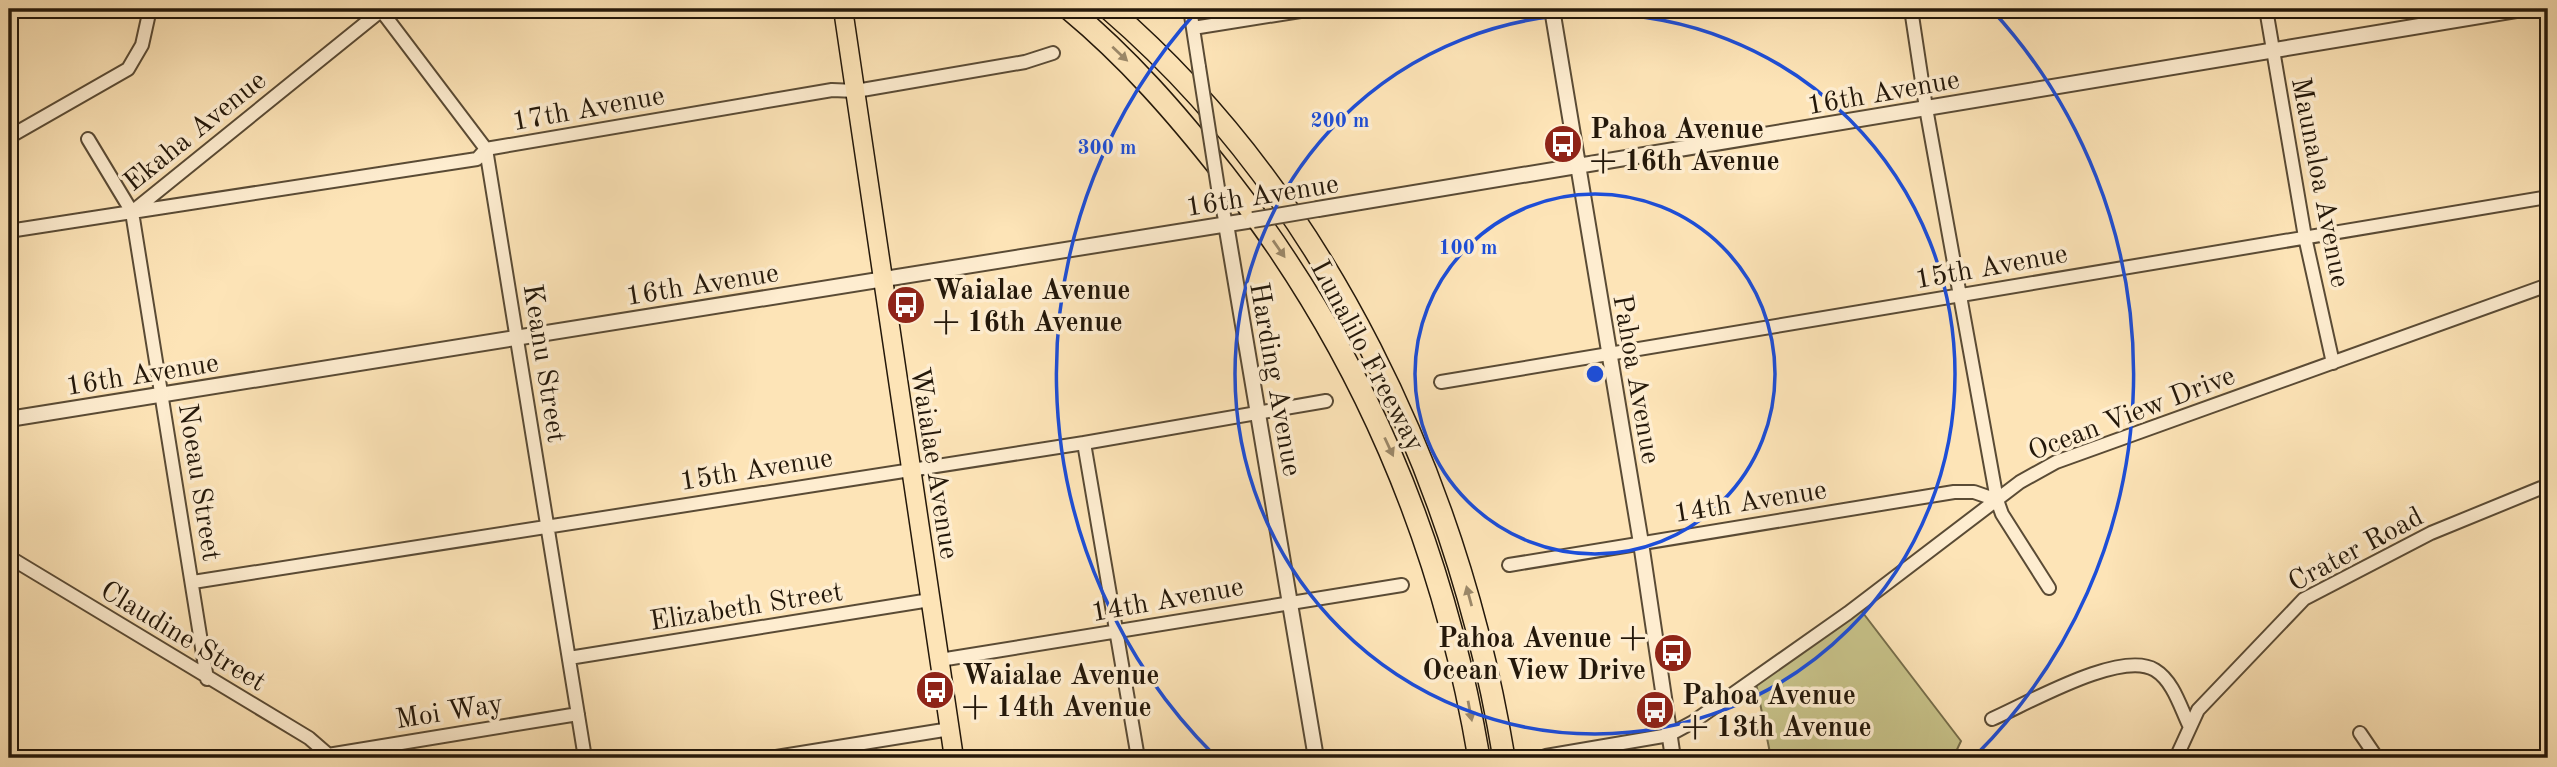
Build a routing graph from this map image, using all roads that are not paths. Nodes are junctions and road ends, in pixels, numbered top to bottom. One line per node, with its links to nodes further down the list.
1 (149, 9): 18 (street)
2 (382, 9): 20 (street, Keanu Street); 24 (street, Ekaha Avenue)
3 (843, 9): 16 (main road, Waialae Avenue)
4 (1069, 9): 69 (highway, Lunalilo Freeway, one-way to 69)
5 (1109, 9): 22 (highway, Lunalilo Freeway)
6 (1130, 9): 22 (highway)
7 (1190, 9): 13 (street, Harding Avenue)
8 (1313, 9): 13 (street)
9 (1552, 9): 21 (street, Pahoa Avenue)
10 (1911, 9): 17 (street)
11 (2266, 9): 14 (street, Maunaloa Avenue)
12 (2522, 9): 14 (street, 16th Avenue)
13 (1193, 28): 25 (street, Harding Avenue, bridge)
14 (2273, 48): 17 (street, 16th Avenue); 27 (street, Maunaloa Avenue)
15 (1054, 53): 16 (street, 17th Avenue)
16 (856, 91): 20 (street, 17th Avenue); 28 (main road, Waialae Avenue)
17 (1926, 108): 21 (street, 16th Avenue); 30 (street)
18 (9, 137)
19 (89, 139): 24 (street, Noeau Street)
20 (486, 149): 24 (street, 17th Avenue); 31 (street, Keanu Street)
21 (1577, 167): 25 (street, 16th Avenue, bridge); 32 (street, Pahoa Avenue)
22 (1272, 185): 70 (highway, Lunalilo Freeway, one-way to 22)
23 (2548, 197): 27 (street, 15th Avenue)
24 (132, 212): 26 (street, Ekaha Avenue); 35 (street, Noeau Street)
25 (1226, 224): 28 (street, 16th Avenue); 37 (street, Harding Avenue)
26 (9, 231)
27 (2305, 237): 30 (street, 15th Avenue); 33 (street, Maunaloa Avenue)
28 (881, 279): 31 (street, 16th Avenue); 40 (main road, Waialae Avenue)
29 (2548, 285): 33 (street, Ocean View Drive)
30 (1959, 295): 32 (street, 15th Avenue); 42 (street)
31 (517, 337): 35 (street, 16th Avenue); 43 (street, Keanu Street)
32 (1609, 353): 34 (street, 15th Avenue); 44 (street, Pahoa Avenue)
33 (2333, 363): 42 (street, Ocean View Drive)
34 (1441, 382)
35 (162, 394): 38 (street, 16th Avenue); 47 (street, Noeau Street)
36 (1326, 401): 37 (street, 15th Avenue)
37 (1258, 412): 39 (street, 15th Avenue); 51 (street, Harding Avenue)
38 (9, 419)
39 (1084, 443): 40 (street, 15th Avenue); 52 (street)
40 (910, 469): 43 (street, 15th Avenue); 50 (main road, Waialae Avenue)
41 (2540, 488): 58 (street, Crater Road)
42 (1997, 500): 44 (street, 14th Avenue); 49 (street); 61 (street, Ocean View Drive)
43 (548, 525): 47 (street, 15th Avenue); 53 (street, Keanu Street)
44 (1641, 543): 46 (street, 14th Avenue); 61 (street, Pahoa Avenue)
45 (9, 557): 55 (street, Claudine Street)
46 (1510, 565)
47 (193, 582): 55 (street, Noeau Street)
48 (1402, 585): 51 (street, 14th Avenue)
49 (2049, 588)
50 (930, 600): 53 (street, Elizabeth Street); 54 (main road, Waialae Avenue)
51 (1290, 602): 52 (street, 14th Avenue); 68 (street, Harding Avenue)
52 (1118, 632): 54 (street, 14th Avenue); 67 (street)
53 (569, 658): 56 (street, Keanu Street)
54 (940, 660): 59 (main road, Waialae Avenue)
55 (207, 679): 63 (street, Claudine Street)
56 (578, 714): 63 (street, Moi Way); 64 (street, Keanu Street)
57 (1992, 719): 58 (street)
58 (2189, 724): 72 (street, Crater Road)
59 (950, 729): 65 (street); 66 (main road, Waialae Avenue)
60 (2360, 733): 73 (street)
61 (1669, 735): 62 (street, Ocean View Drive); 71 (street, Pahoa Avenue)
62 (1546, 756)
63 (330, 757)
64 (585, 758)
65 (770, 758)
66 (954, 758)
67 (1138, 758)
68 (1316, 758)
69 (1479, 758)
70 (1504, 758)
71 (1674, 758)
72 (2176, 758)
73 (2378, 758)

